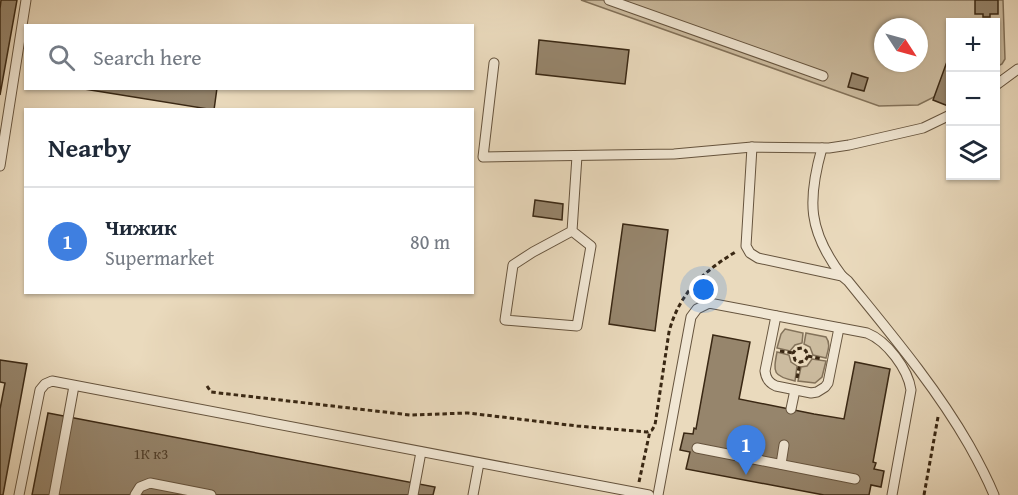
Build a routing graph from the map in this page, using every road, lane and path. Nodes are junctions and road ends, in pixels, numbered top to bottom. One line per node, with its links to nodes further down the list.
1 (26, 0): 11 (lane)
2 (609, 0): 5 (lane)
3 (494, 63): 10 (lane)
4 (1018, 69): 6 (lane)
5 (823, 76)
6 (1000, 82)
7 (946, 117): 9 (lane)
8 (752, 147): 9 (lane); 10 (lane); 13 (lane)
9 (822, 148): 14 (lane)
10 (578, 156): 12 (lane)
11 (0, 166)
12 (572, 231): 12 (lane)
13 (746, 246): 14 (lane); 25 (path)
14 (842, 276): 23 (lane)
15 (776, 316): 16 (lane); 22 (lane); 40 (lane)
16 (838, 328): 18 (lane); 41 (lane)
17 (808, 356): 18 (path); 19 (path); 19 (path)
18 (832, 361): 22 (lane)
19 (800, 362): 22 (path)
20 (75, 386): 28 (lane); 33 (lane); 34 (lane)
21 (207, 386): 25 (path)
22 (795, 390): 24 (lane)
23 (941, 399): 42 (path); 43 (lane)
24 (791, 409)
25 (650, 431): 32 (path)
26 (784, 445): 30 (lane)
27 (697, 448): 30 (lane)
28 (422, 452): 29 (lane); 37 (lane)
29 (479, 463): 32 (lane); 38 (lane)
30 (781, 464): 31 (lane)
31 (855, 479)
32 (637, 493): 39 (lane)
33 (19, 495)
34 (54, 495)
35 (135, 495): 36 (lane)
36 (211, 495)
37 (413, 495)
38 (473, 495)
39 (649, 495)
40 (658, 495)
41 (892, 495)
42 (924, 495)
43 (994, 495)

